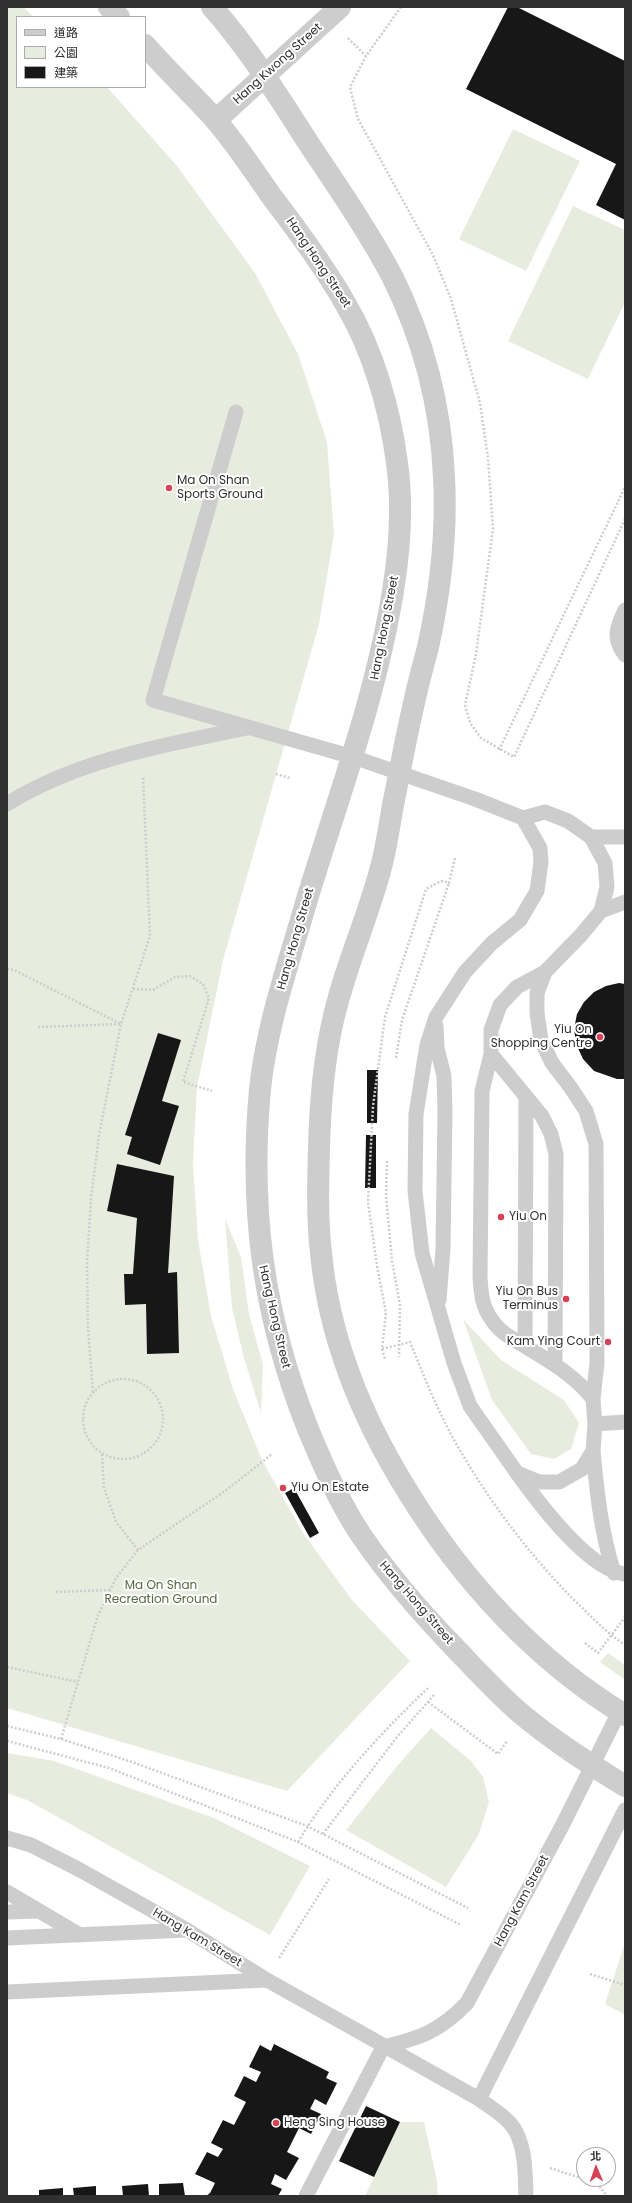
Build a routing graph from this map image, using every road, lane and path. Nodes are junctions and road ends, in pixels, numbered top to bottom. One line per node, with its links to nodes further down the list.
1 (109, 7): 5 (street)
2 (212, 7): 7 (street)
3 (340, 7): 7 (street, Hang Kwong Street)
4 (401, 7): 8 (path)
5 (119, 16)
6 (146, 46): 9 (street, Hang Hong Street)
7 (265, 75): 9 (street, Hang Kwong Street); 20 (street)
8 (350, 87)
9 (216, 120): 18 (street, Hang Hong Street)
10 (236, 412): 15 (lane)
11 (625, 487): 17 (path)
12 (625, 519): 19 (path)
13 (625, 610): 14 (lane)
14 (625, 655)
15 (250, 728): 16 (lane); 18 (lane)
16 (142, 750): 23 (lane); 31 (path)
17 (499, 750)
18 (353, 757): 20 (lane); 67 (street, Hang Hong Street)
19 (514, 757)
20 (399, 772): 24 (lane); 62 (street)
21 (276, 774): 22 (path)
22 (290, 778)
23 (7, 804)
24 (523, 818): 25 (lane); 32 (lane)
25 (591, 837): 26 (lane); 28 (lane)
26 (625, 837)
27 (625, 902): 28 (lane)
28 (601, 911): 30 (lane)
29 (7, 969): 33 (path)
30 (546, 972): 35 (lane); 44 (lane)
31 (132, 990): 33 (path); 36 (path)
32 (436, 1017): 38 (lane); 38 (lane)
33 (121, 1024): 34 (path); 43 (path)
34 (38, 1027)
35 (490, 1054): 37 (lane); 39 (lane)
36 (212, 1091)
37 (526, 1097): 39 (lane); 42 (lane)
38 (438, 1308): 50 (lane)
39 (525, 1346): 42 (lane)
40 (382, 1349): 41 (path)
41 (385, 1359)
42 (555, 1364): 44 (lane)
43 (93, 1392): 48 (path); 48 (path)
44 (593, 1399): 46 (lane)
45 (625, 1422): 46 (lane)
46 (595, 1424): 47 (lane)
47 (593, 1451): 50 (lane); 52 (lane)
48 (102, 1454): 51 (path)
49 (272, 1454): 51 (path)
50 (517, 1473): 52 (lane)
51 (138, 1550): 53 (path)
52 (619, 1574)
53 (110, 1590): 54 (path); 58 (path)
54 (56, 1592)
55 (625, 1617): 56 (path)
56 (585, 1643)
57 (7, 1667): 58 (path)
58 (78, 1682): 64 (path)
59 (428, 1688): 70 (path)
60 (434, 1695): 61 (path)
61 (428, 1702): 65 (path); 71 (path)
62 (622, 1714): 67 (lane, Hang Kam Street)
63 (7, 1726): 64 (path)
64 (61, 1739): 70 (path)
65 (507, 1741)
66 (7, 1742): 73 (path)
67 (591, 1765): 68 (street, Hang Hong Street); 88 (lane, Hang Kam Street)
68 (625, 1786)
69 (625, 1810): 89 (lane)
70 (307, 1826): 71 (path); 73 (path)
71 (323, 1834): 76 (path)
72 (7, 1838): 80 (lane, Hang Kam Street)
73 (298, 1842): 79 (path)
74 (329, 1879): 83 (path)
75 (7, 1892): 77 (lane)
76 (468, 1908)
77 (38, 1910): 78 (lane); 81 (lane)
78 (7, 1912)
79 (461, 1925)
80 (187, 1930): 81 (lane); 85 (lane, Hang Kam Street)
81 (80, 1935): 82 (lane)
82 (7, 1938)
83 (281, 1954)
84 (590, 1974): 86 (path)
85 (267, 1980): 87 (lane); 88 (lane, Hang Kam Street)
86 (625, 1986)
87 (7, 1992)
88 (383, 2047): 89 (lane, Hang Kam Street); 93 (lane)
89 (479, 2099): 94 (lane, Hang Kam Street)
90 (550, 2168): 91 (path)
91 (576, 2176)
92 (600, 2187): 95 (path)
93 (306, 2196)
94 (526, 2196)
95 (607, 2196)

